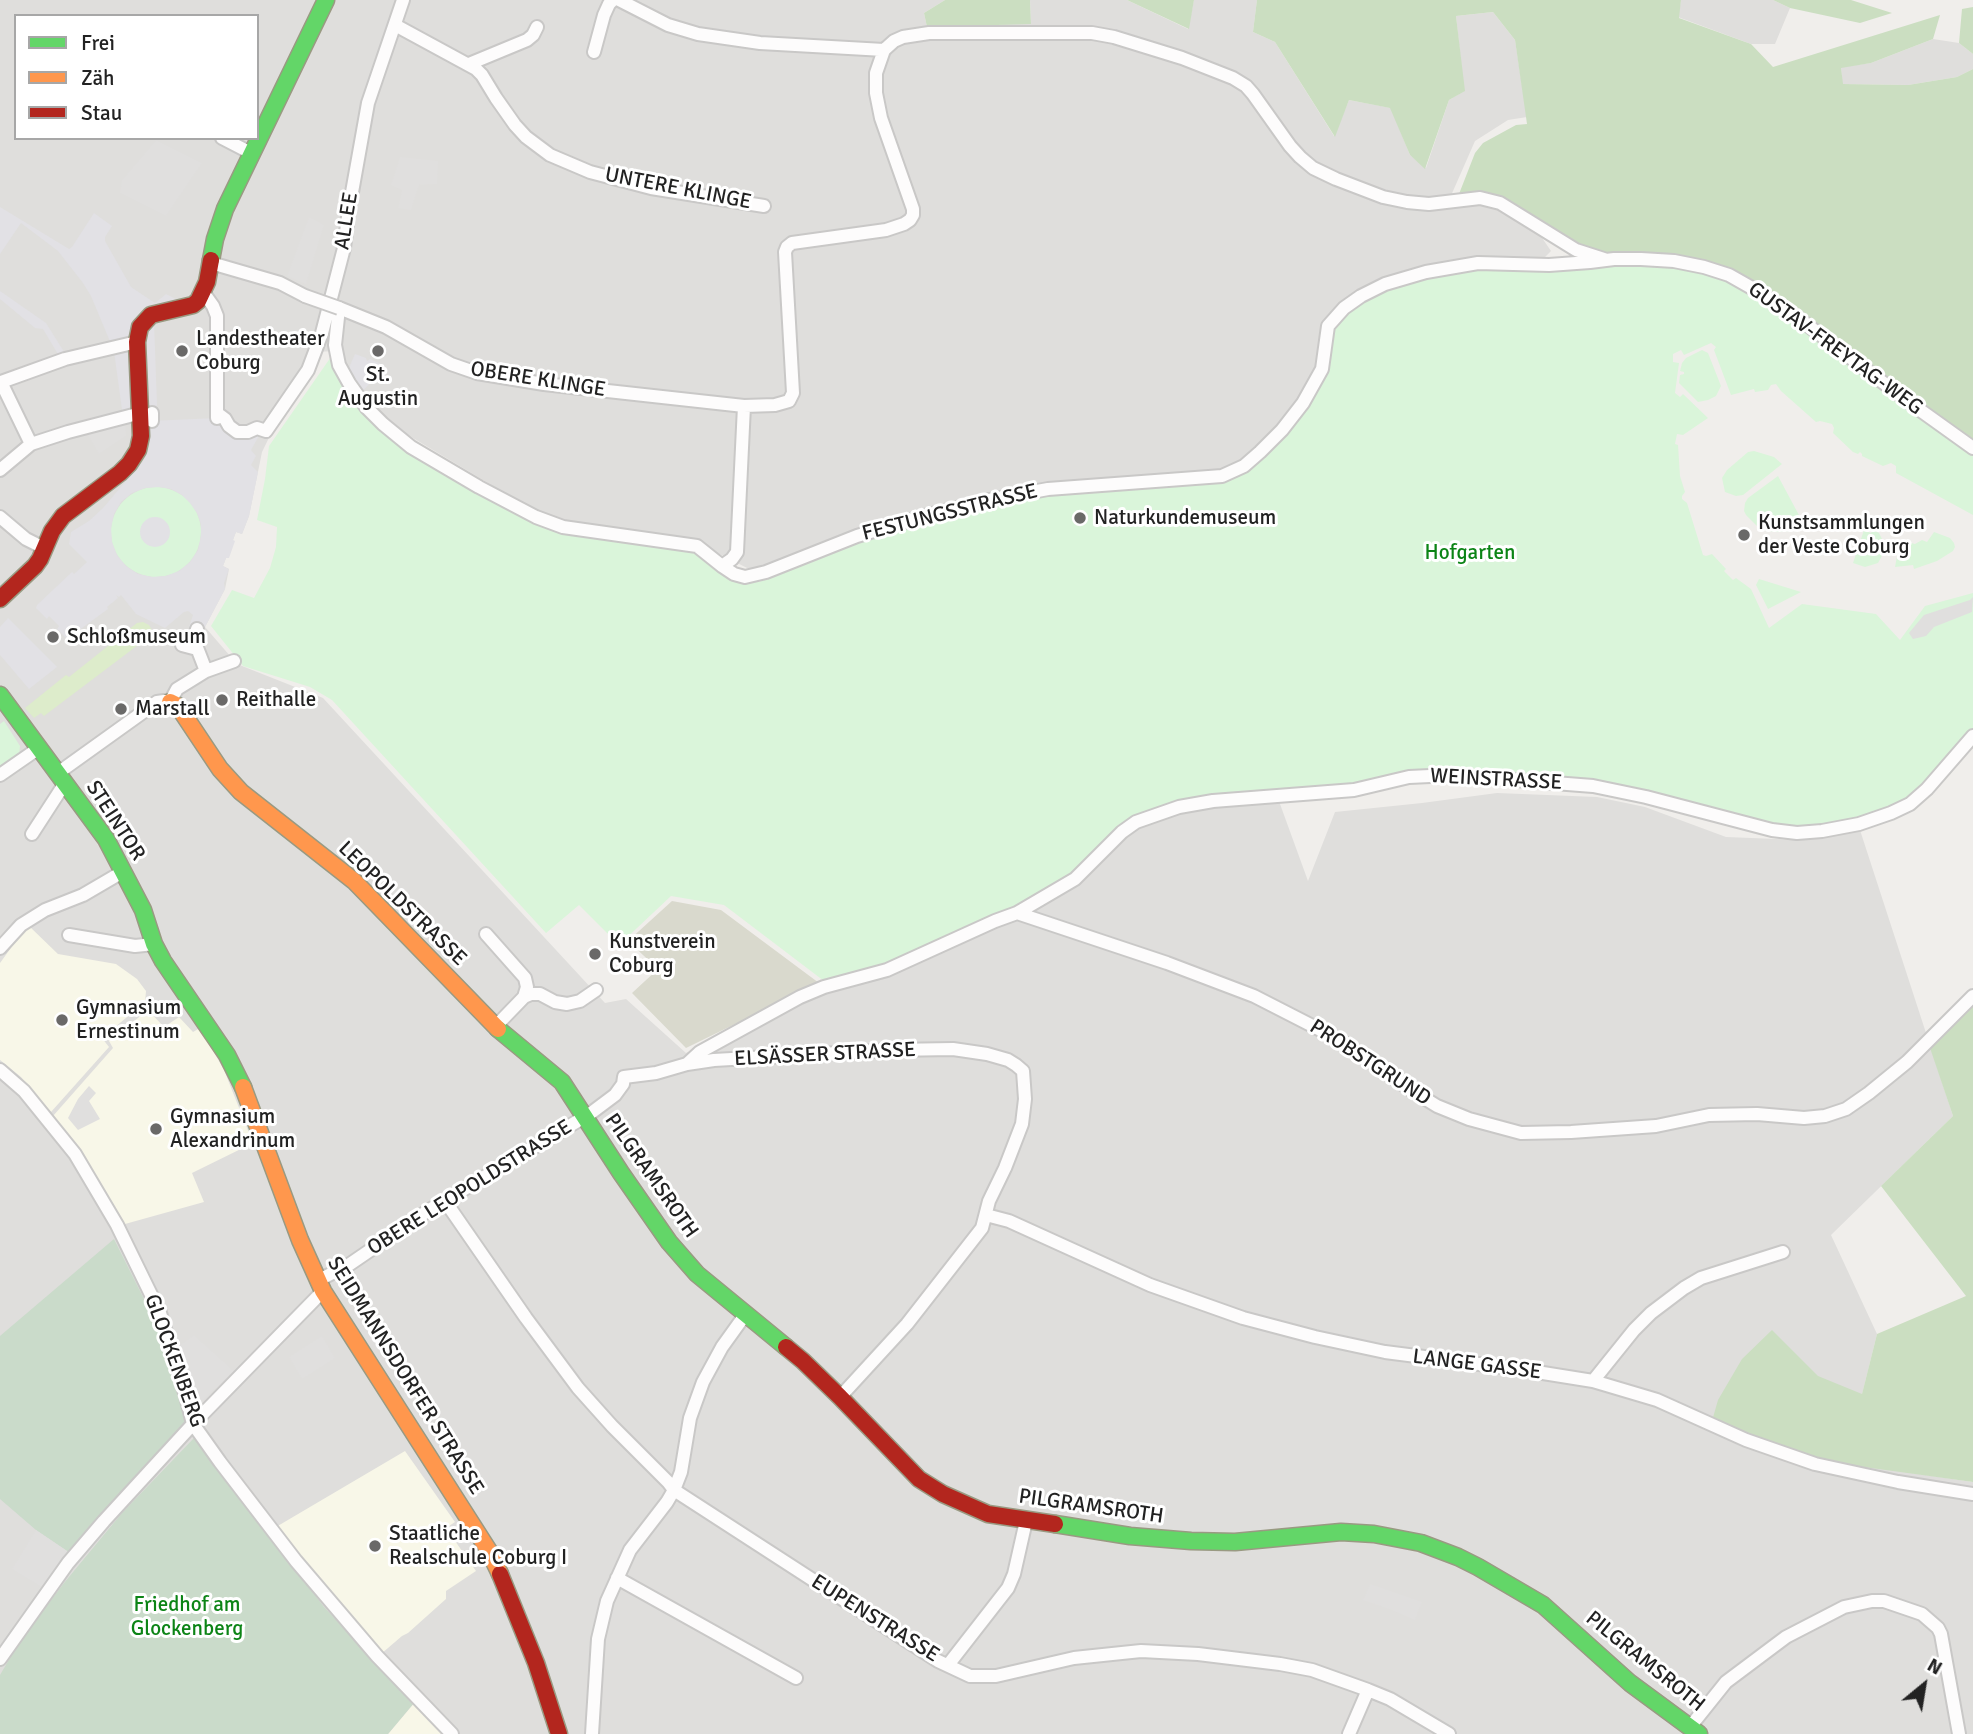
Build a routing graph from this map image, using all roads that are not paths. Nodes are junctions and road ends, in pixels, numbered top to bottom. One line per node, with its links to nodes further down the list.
1 (326, 0): 10 (street)
2 (403, 0): 5 (street, ALLEE)
3 (613, 0): 8 (street)
4 (618, 0): 7 (street, GUSTAV-FREYTAG-WEG)
5 (395, 25): 9 (street, UNTERE KLINGE); 19 (street, ALLEE)
6 (537, 27): 9 (street)
7 (884, 50): 15 (street, GUSTAV-FREYTAG-WEG); 23 (street, OBERE KLINGE)
8 (594, 52)
9 (468, 64): 14 (street, UNTERE KLINGE)
10 (259, 137)
11 (226, 140): 13 (street)
12 (257, 140): 13 (street)
13 (251, 153): 17 (street)
14 (764, 206)
15 (1555, 238): 16 (street, GUSTAV-FREYTAG-WEG); 18 (street)
16 (1607, 260): 18 (street, GUSTAV-FREYTAG-WEG); 26 (street, GUSTAV-FREYTAG-WEG)
17 (211, 263): 19 (street); 20 (street, OBERE KLINGE, bridge)
18 (1549, 264): 30 (street, FESTUNGSSTRASSE)
19 (203, 292): 21 (street)
20 (339, 309): 23 (street, OBERE KLINGE); 30 (street, FESTUNGSSTRASSE)
21 (137, 342): 22 (street); 24 (street)
22 (1, 382): 25 (street)
23 (744, 407): 30 (street)
24 (149, 416): 25 (street); 29 (street)
25 (31, 444): 27 (street)
26 (1973, 448)
27 (0, 470)
28 (0, 517): 29 (street)
29 (44, 548): 31 (street)
30 (722, 566)
31 (0, 599)
32 (197, 629): 34 (street)
33 (182, 645): 34 (street)
34 (197, 649): 36 (street)
35 (234, 661): 36 (street)
36 (206, 671): 38 (street)
37 (0, 695): 40 (street, STEINTOR)
38 (170, 702): 42 (street); 54 (street, LEOPOLDSTRASSE)
39 (1973, 736): 46 (street, WEINSTRASSE)
40 (39, 748): 41 (street); 42 (street, STEINTOR)
41 (0, 775)
42 (61, 778): 43 (street); 44 (street, STEINTOR)
43 (32, 834)
44 (124, 871): 45 (street, STEINTOR); 50 (street)
45 (135, 894): 49 (street, SEIDMANNSDORFER STRASSE)
46 (1017, 913): 52 (street, PROBSTGRUND); 55 (street)
47 (486, 934): 53 (street)
48 (69, 935): 49 (street)
49 (154, 944): 63 (street, SEIDMANNSDORFER STRASSE)
50 (0, 948)
51 (596, 990): 53 (street)
52 (1973, 996)
53 (524, 997): 54 (street)
54 (495, 1027): 57 (street, LEOPOLDSTRASSE)
55 (687, 1064): 58 (street, ELSÄSSER STRASSE); 61 (street, ELSÄSSER STRASSE)
56 (0, 1070): 67 (street, GLOCKENBERG)
57 (553, 1073): 59 (street, PILGRAMSROTH)
58 (624, 1077): 59 (street, OBERE LEOPOLDSTRASSE)
59 (584, 1116): 60 (street, OBERE LEOPOLDSTRASSE); 64 (street, PILGRAMSROTH)
60 (445, 1201): 63 (street, OBERE LEOPOLDSTRASSE); 68 (street, EUPENSTRASSE)
61 (986, 1215): 65 (street, LANGE GASSE); 66 (street)
62 (1783, 1252): 65 (street)
63 (321, 1285): 67 (street, OBERE LEOPOLDSTRASSE); 78 (street, SEIDMANNSDORFER STRASSE)
64 (745, 1315): 66 (street, PILGRAMSROTH); 68 (street)
65 (1593, 1381): 69 (street, LANGE GASSE)
66 (840, 1397): 70 (street, PILGRAMSROTH)
67 (192, 1424): 72 (street, OBERE LEOPOLDSTRASSE); 77 (street, GLOCKENBERG)
68 (674, 1490): 71 (street); 73 (street, EUPENSTRASSE)
69 (1973, 1494)
70 (1026, 1521): 73 (street); 76 (street, PILGRAMSROTH)
71 (617, 1578): 74 (street); 79 (street)
72 (0, 1659)
73 (943, 1663): 75 (street, EUPENSTRASSE)
74 (796, 1678)
75 (1368, 1690): 80 (street); 81 (street, EUPENSTRASSE)
76 (1695, 1731): 82 (street)
77 (452, 1734)
78 (559, 1734)
79 (592, 1734)
80 (1349, 1734)
81 (1449, 1734)
82 (1959, 1734)

